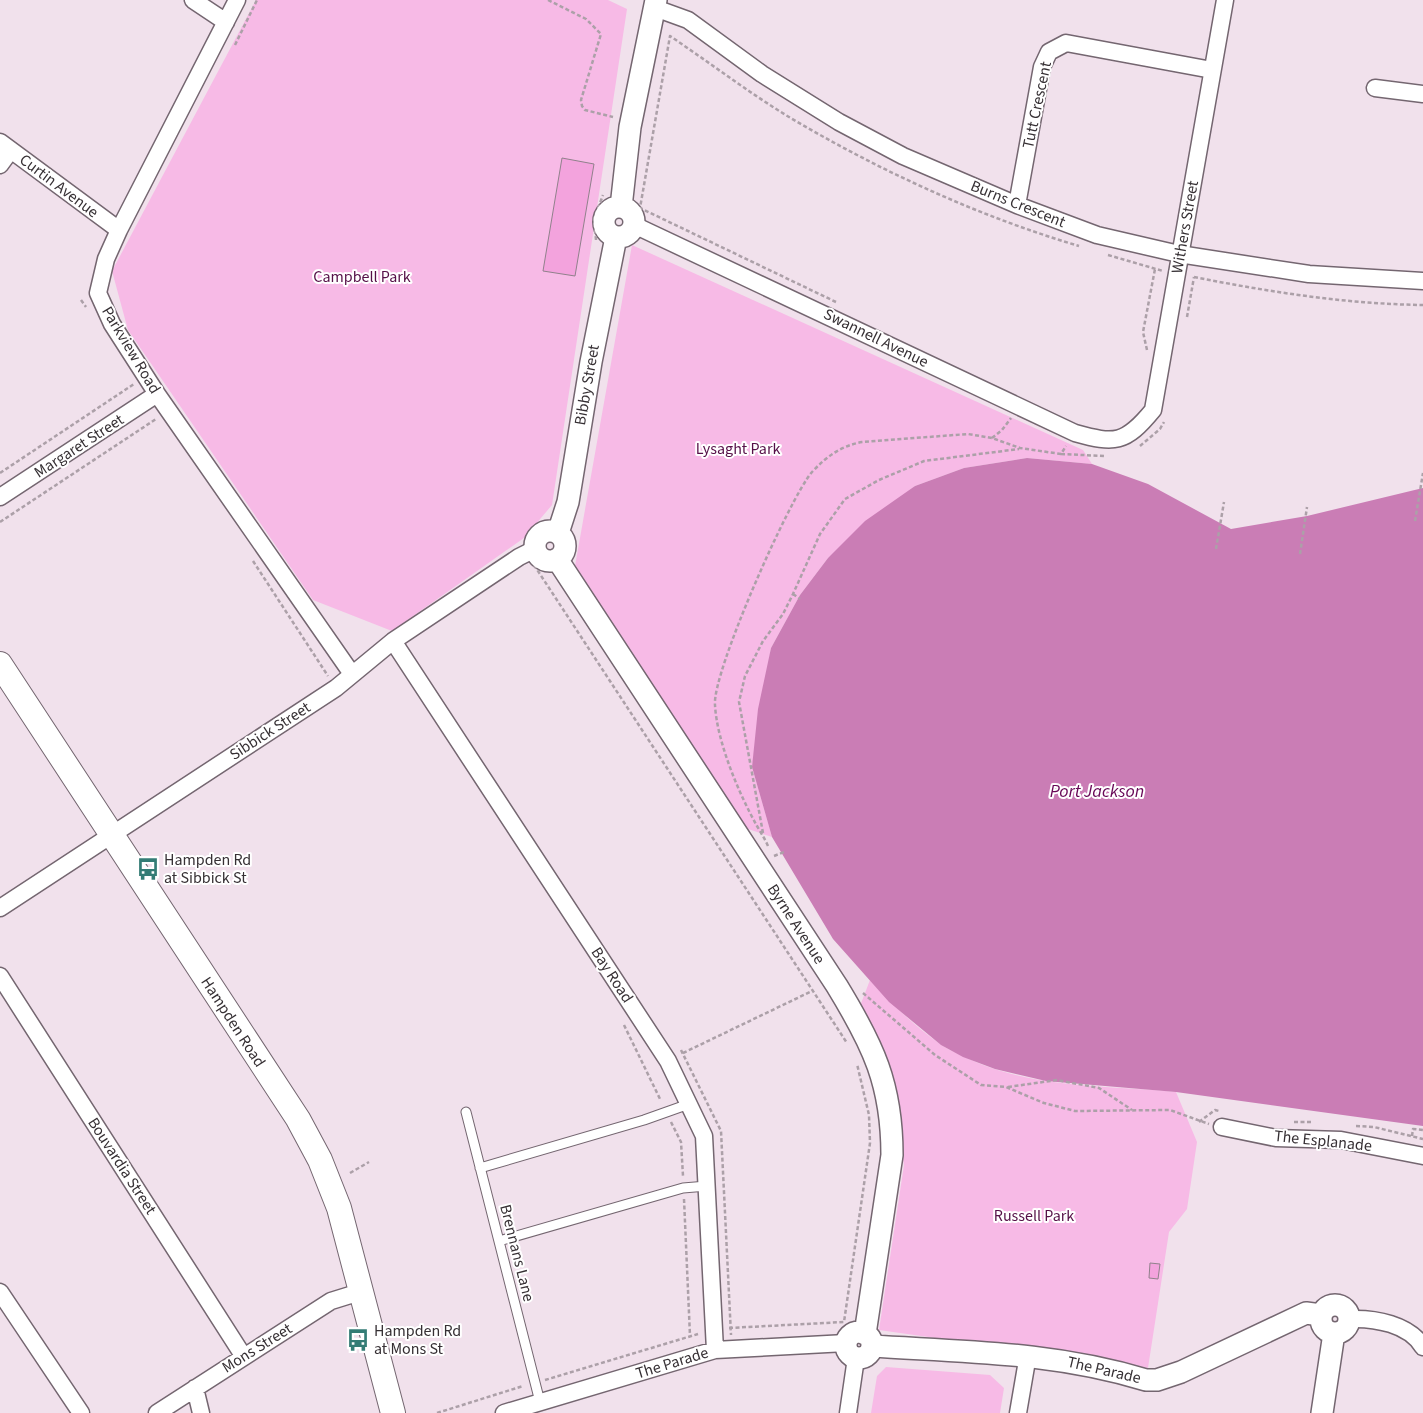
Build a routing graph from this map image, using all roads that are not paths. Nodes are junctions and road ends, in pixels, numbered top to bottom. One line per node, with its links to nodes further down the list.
1 (194, 0): 5 (street)
2 (237, 0): 5 (street, Parkview Road)
3 (1225, 0): 6 (street, Withers Street)
4 (656, 4): 11 (street, Burns Crescent); 12 (street)
5 (226, 22): 14 (street, Parkview Road)
6 (1212, 70): 11 (street, Tutt Crescent); 16 (street, Withers Street)
7 (1375, 88): 8 (street)
8 (1423, 94)
9 (6, 146): 10 (street); 14 (street, Curtin Avenue)
10 (0, 165)
11 (1017, 205): 16 (street, Burns Crescent)
12 (621, 207): 13 (street); 15 (street)
13 (634, 224): 15 (street); 19 (street, Swannell Avenue)
14 (119, 230): 18 (street, Parkview Road)
15 (616, 237): 21 (street, Bibby Street)
16 (1179, 254): 17 (street, Burns Crescent); 19 (street, Withers Street)
17 (1423, 281)
18 (157, 394): 20 (street, Margaret Street); 26 (street, Parkview Road)
19 (1120, 439)
20 (0, 497)
21 (558, 533): 22 (street); 23 (street)
22 (531, 551): 23 (street); 24 (street, Sibbick Street)
23 (557, 559): 42 (street, Byrne Avenue)
24 (393, 641): 26 (street, Sibbick Street); 30 (street, Bay Road)
25 (0, 664): 27 (main road, Hampden Road)
26 (352, 674): 27 (street, Sibbick Street)
27 (111, 834): 28 (street, Sibbick Street); 38 (main road, Hampden Road)
28 (0, 908)
29 (0, 976): 46 (street, Bouvardia Street)
30 (689, 1104): 34 (lane); 35 (street, Bay Road)
31 (466, 1112): 34 (lane, Brennans Lane)
32 (1222, 1127): 33 (street, The Esplanade)
33 (1423, 1156)
34 (480, 1168): 36 (lane, Brennans Lane)
35 (706, 1186): 36 (lane); 44 (street, Bay Road)
36 (499, 1240): 48 (lane, Brennans Lane)
37 (0, 1292): 49 (street)
38 (360, 1292): 46 (street, Mons Street); 52 (main road, Hampden Road)
39 (1321, 1315): 40 (street); 41 (street); 45 (street, The Parade)
40 (1350, 1319): 41 (street); 43 (street)
41 (1334, 1333): 56 (street)
42 (860, 1345): 44 (street, The Parade); 45 (street, The Parade); 54 (street, Byrne Avenue)
43 (1423, 1347)
44 (715, 1350): 48 (street, The Parade)
45 (1028, 1355): 55 (street)
46 (244, 1357): 47 (street, Mons Street)
47 (195, 1388): 50 (street, Mons Street); 51 (street)
48 (540, 1402): 53 (street, The Parade)
49 (80, 1413)
50 (157, 1413)
51 (201, 1413)
52 (393, 1413)
53 (504, 1413)
54 (848, 1413)
55 (1018, 1413)
56 (1322, 1413)

